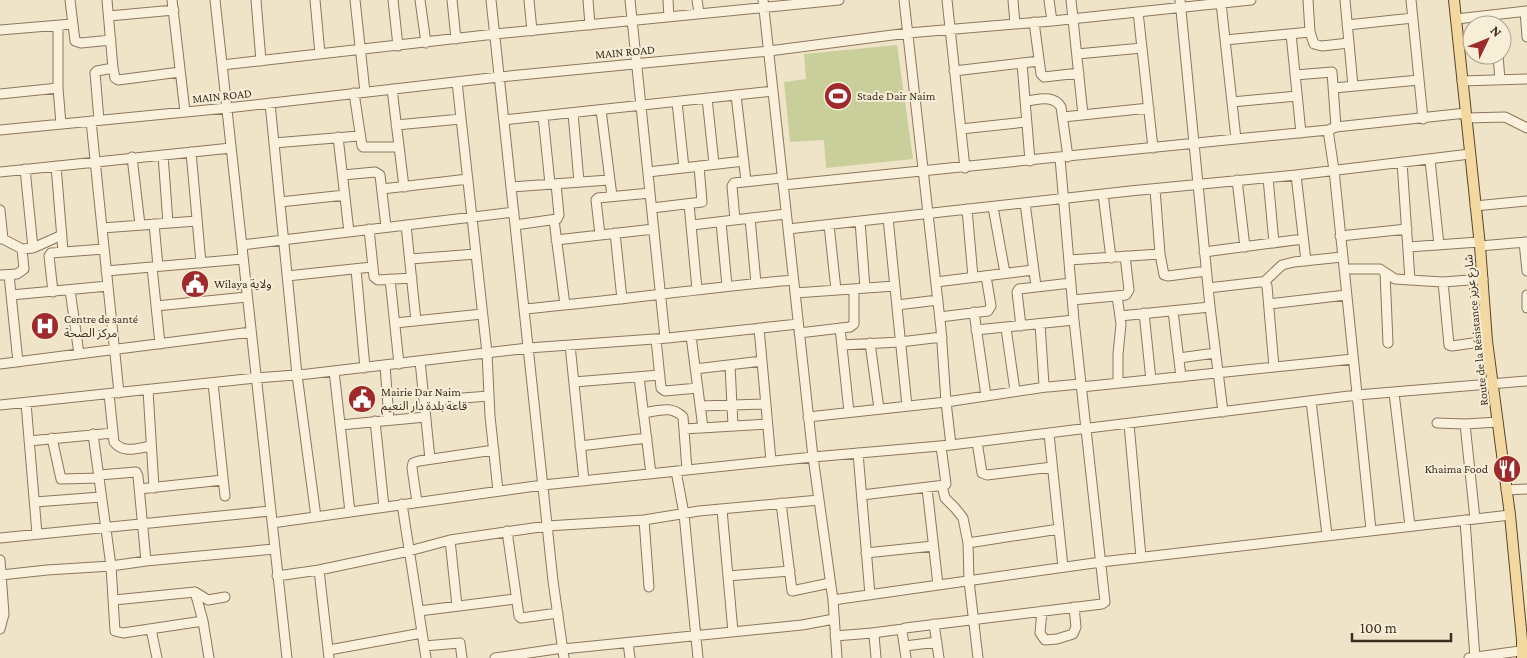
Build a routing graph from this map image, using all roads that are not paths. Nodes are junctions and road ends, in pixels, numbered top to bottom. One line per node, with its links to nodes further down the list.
1 (70, 0): 47 (street)
2 (107, 0): 38 (street)
3 (215, 0): 75 (street)
4 (256, 0): 71 (street)
5 (315, 0): 69 (street)
6 (355, 0): 67 (street)
7 (393, 0): 65 (street)
8 (420, 0): 63 (street)
9 (452, 0): 60 (street)
10 (491, 0): 57 (street)
11 (529, 0): 54 (street)
12 (588, 0): 49 (street)
13 (630, 0): 44 (street)
14 (668, 0): 39 (street)
15 (697, 0): 36 (street)
16 (725, 0): 33 (street)
17 (838, 0): 28 (street)
18 (904, 0): 56 (street)
19 (947, 0): 53 (street)
20 (1013, 0): 48 (street)
21 (1049, 0): 45 (street)
22 (1071, 0): 42 (street)
23 (1251, 0): 29 (street, MAIN ROAD)
24 (1308, 0): 55 (street)
25 (1345, 0): 50 (street)
26 (1411, 0): 40 (street)
27 (1454, 0): 43 (main road, Route de la Résistance شارع عزيز)
28 (803, 2): 30 (street)
29 (1221, 3): 31 (street, MAIN ROAD); 62 (street)
30 (764, 4): 33 (street); 68 (street)
31 (1180, 4): 35 (street, MAIN ROAD); 129 (street)
32 (173, 5): 38 (street); 79 (street)
33 (726, 11): 36 (street)
34 (1526, 11): 37 (street); 59 (street)
35 (1138, 12): 42 (street, MAIN ROAD); 66 (street)
36 (699, 13): 39 (street)
37 (1494, 15)
38 (109, 16): 61 (street)
39 (669, 17): 44 (street)
40 (1413, 18): 50 (street); 84 (street)
41 (1462, 18): 43 (street)
42 (1074, 19): 45 (street, MAIN ROAD); 70 (street)
43 (1456, 19): 86 (main road, Route de la Résistance شارع عزيز)
44 (632, 21): 49 (street); 74 (street)
45 (1052, 21): 46 (street, MAIN ROAD)
46 (1034, 22): 48 (street, MAIN ROAD); 72 (street)
47 (72, 24): 51 (street); 61 (street)
48 (1015, 24): 53 (street, MAIN ROAD)
49 (590, 25): 54 (street)
50 (1347, 25): 64 (street)
51 (58, 26): 52 (street); 89 (street)
52 (0, 30)
53 (950, 30): 56 (street, MAIN ROAD); 78 (street)
54 (532, 31): 57 (street)
55 (1310, 32): 58 (street); 64 (street)
56 (908, 33): 68 (street, MAIN ROAD); 152 (street)
57 (495, 34): 60 (street); 82 (street)
58 (1291, 34): 62 (street); 81 (street)
59 (1527, 37)
60 (456, 39): 63 (street)
61 (111, 40): 77 (street)
62 (1224, 40): 101 (street)
63 (426, 43): 65 (street)
64 (1349, 43): 88 (street)
65 (398, 46): 67 (street)
66 (1142, 48): 70 (street); 105 (street)
67 (361, 49): 69 (street); 93 (street)
68 (769, 51): 74 (street, MAIN ROAD); 92 (street)
69 (320, 54): 71 (street)
70 (1077, 54): 80 (street)
71 (261, 61): 75 (street)
72 (1039, 61): 73 (street); 80 (street)
73 (1022, 63): 78 (street); 99 (street)
74 (636, 64): 82 (street, MAIN ROAD); 103 (street)
75 (222, 65): 104 (street)
76 (1499, 65): 85 (street)
77 (113, 68): 79 (street); 116 (street)
78 (954, 71): 120 (street)
79 (180, 72): 107 (street)
80 (1079, 73): 109 (street)
81 (1295, 75): 90 (street); 97 (street)
82 (499, 77): 87 (street, MAIN ROAD); 115 (street)
83 (1527, 79): 85 (street)
84 (1419, 80): 88 (street); 114 (street)
85 (1500, 80): 86 (street)
86 (1462, 81): 111 (main road, Route de la Résistance شارع عزيز)
87 (457, 82): 91 (street, MAIN ROAD); 113 (street)
88 (1353, 86): 90 (street)
89 (58, 88): 94 (street); 118 (street)
90 (1334, 88): 122 (street)
91 (392, 89): 93 (street, MAIN ROAD); 119 (street)
92 (773, 91): 96 (street); 159 (street)
93 (365, 92): 95 (street, MAIN ROAD)
94 (0, 94)
95 (354, 94): 102 (street, MAIN ROAD); 126 (street)
96 (736, 95): 98 (street); 140 (street)
97 (1298, 96): 101 (street); 124 (street)
98 (707, 98): 100 (street); 143 (street)
99 (1025, 101): 112 (street); 117 (street)
100 (678, 102): 103 (street); 146 (street)
101 (1232, 102): 127 (street)
102 (270, 103): 104 (street, MAIN ROAD); 128 (street)
103 (641, 106): 106 (street); 151 (street)
104 (227, 108): 107 (street, MAIN ROAD); 131 (street)
105 (1149, 108): 109 (street); 132 (street)
106 (601, 110): 108 (street); 157 (street)
107 (185, 112): 116 (street, MAIN ROAD)
108 (573, 113): 110 (street); 160 (street)
109 (1083, 115): 112 (street)
110 (543, 116): 115 (street); 162 (street)
111 (1466, 116): 114 (street); 121 (street); 135 (main road, Route de la Résistance شارع عزيز)
112 (1063, 117): 136 (street)
113 (461, 119): 119 (street); 155 (street)
114 (1423, 119): 122 (street)
115 (504, 120): 165 (street)
116 (95, 121): 118 (street, MAIN ROAD); 139 (street)
117 (1026, 122): 120 (street); 141 (street)
118 (61, 124): 123 (street, MAIN ROAD)
119 (396, 124): 130 (street)
120 (960, 128): 147 (street)
121 (1527, 128)
122 (1332, 129): 124 (street); 149 (street)
123 (0, 130)
124 (1301, 133): 127 (street)
125 (338, 136): 126 (street); 128 (street); 154 (street)
126 (359, 136): 130 (street)
127 (1236, 139): 129 (street)
128 (274, 143): 174 (street)
129 (1194, 144): 132 (street); 163 (street)
130 (399, 147): 164 (street)
131 (231, 148): 133 (street); 218 (street)
132 (1153, 148): 136 (street)
133 (191, 152): 134 (street); 190 (street)
134 (163, 154): 137 (street); 193 (street)
135 (1470, 154): 138 (street); 178 (main road, Route de la Résistance شارع عزيز)
136 (1064, 157): 141 (street); 172 (street)
137 (132, 158): 139 (street); 195 (street)
138 (1430, 160): 142 (street); 219 (street)
139 (95, 161): 144 (street); 200 (street)
140 (744, 161): 143 (street); 161 (street)
141 (1030, 161): 147 (street)
142 (1402, 162): 149 (street); 203 (street)
143 (714, 164): 145 (street)
144 (56, 166): 148 (street); 208 (street)
145 (699, 166): 146 (street); 176 (street)
146 (684, 168): 151 (street)
147 (965, 168): 152 (street)
148 (25, 170): 150 (street); 222 (street)
149 (1334, 170): 153 (street); 210 (street)
150 (0, 172)
151 (648, 172): 168 (street)
152 (923, 172): 159 (street); 184 (street)
153 (1296, 175): 156 (street); 212 (street)
154 (343, 176): 167 (street); 170 (street)
155 (468, 178): 164 (street); 185 (street)
156 (1268, 178): 158 (street); 216 (street)
157 (609, 180): 160 (street); 171 (street)
158 (1237, 180): 163 (street); 220 (street)
159 (783, 181): 161 (street); 183 (street)
160 (579, 182): 162 (street)
161 (746, 182): 189 (street)
162 (553, 184): 165 (street); 188 (street)
163 (1198, 184): 166 (street); 226 (street)
164 (404, 187): 167 (street)
165 (511, 187): 182 (street)
166 (1155, 188): 169 (street); 228 (street)
167 (382, 189): 201 (street)
168 (650, 193): 171 (street); 179 (street)
169 (1103, 194): 172 (street); 231 (street)
170 (345, 195): 174 (street); 206 (street)
171 (612, 196): 209 (street)
172 (1063, 199): 175 (street); 234 (street)
173 (1527, 201): 178 (street)
174 (280, 202): 213 (street)
175 (1025, 203): 177 (street); 241 (street)
176 (689, 204): 179 (street); 198 (street)
177 (993, 206): 180 (street); 245 (street)
178 (1475, 206): 217 (main road, Route de la Résistance شارع عزيز)
179 (652, 208): 205 (street)
180 (967, 209): 184 (street); 251 (street)
181 (0, 210): 211 (street)
182 (514, 212): 185 (street); 197 (street)
183 (786, 214): 186 (street); 202 (street)
184 (928, 214): 187 (street); 256 (street)
185 (472, 217): 196 (street); 227 (street)
186 (750, 218): 189 (street); 259 (street)
187 (888, 218): 191 (street); 263 (street)
188 (554, 220): 197 (street); 214 (street)
189 (735, 220): 192 (street)
190 (197, 221): 193 (street); 236 (street)
191 (860, 221): 199 (street); 265 (street)
192 (721, 222): 198 (street); 262 (street)
193 (168, 223): 194 (street)
194 (154, 224): 195 (street); 237 (street)
195 (140, 225): 200 (street)
196 (406, 225): 201 (street); 233 (street)
197 (515, 225): 288 (street)
198 (692, 225): 267 (street)
199 (829, 225): 202 (street); 270 (street)
200 (102, 228): 224 (street)
201 (386, 228): 204 (street)
202 (788, 229): 254 (street)
203 (1407, 229): 210 (street); 221 (street)
204 (369, 230): 206 (street); 238 (street)
205 (654, 230): 207 (street); 273 (street)
206 (349, 232): 213 (street)
207 (615, 234): 209 (street); 279 (street)
208 (62, 235): 222 (street); 225 (street)
209 (600, 235): 214 (street)
210 (1340, 236): 230 (street)
211 (2, 239): 223 (street)
212 (1303, 239): 216 (street); 235 (street)
213 (284, 240): 218 (street); 248 (street)
214 (556, 240): 285 (street)
215 (1525, 242): 217 (street); 244 (street)
216 (1274, 243): 220 (street)
217 (1480, 244): 219 (street); 253 (main road, Route de la Résistance شارع عزيز)
218 (242, 245): 232 (street)
219 (1439, 245): 221 (street)
220 (1245, 246): 226 (street)
221 (1408, 247): 255 (street)
222 (33, 248): 223 (street)
223 (22, 249): 247 (street)
224 (104, 249): 225 (street); 242 (street)
225 (63, 251): 271 (street)
226 (1204, 252): 243 (street)
227 (476, 254): 233 (street); 292 (street)
228 (1160, 254): 229 (street); 243 (street)
229 (1125, 256): 231 (street); 278 (street)
230 (1342, 257): 235 (street); 240 (street)
231 (1112, 258): 234 (street)
232 (243, 259): 236 (street); 277 (street)
233 (410, 259): 250 (street)
234 (1069, 260): 260 (street)
235 (1306, 261): 257 (street)
236 (201, 263): 237 (street)
237 (155, 267): 242 (street); 284 (street)
238 (372, 267): 239 (street); 252 (street)
239 (356, 269): 248 (street); 331 (street)
240 (1344, 269): 246 (street); 275 (street)
241 (1033, 270): 245 (street); 264 (street)
242 (106, 271): 261 (street)
243 (1206, 271): 266 (street)
244 (1527, 271)
245 (1005, 273): 249 (street)
246 (1385, 273): 255 (street); 311 (street)
247 (4, 275): 274 (street)
248 (287, 276): 335 (street)
249 (986, 276): 251 (street); 290 (street)
250 (412, 278): 252 (street); 296 (street)
251 (973, 278): 256 (street)
252 (390, 279): 297 (street)
253 (1483, 279): 258 (street); 310 (main road, Route de la Résistance شارع عزيز)
254 (794, 280): 259 (street); 272 (street)
255 (1410, 280): 258 (street)
256 (936, 282): 280 (street)
257 (1264, 282): 266 (street); 282 (street)
258 (1443, 282): 310 (street)
259 (756, 283): 262 (street)
260 (1071, 283): 264 (street); 281 (street)
261 (108, 286): 269 (street); 317 (street)
262 (727, 286): 267 (street)
263 (895, 286): 265 (street); 283 (street)
264 (1036, 286): 299 (street)
265 (865, 288): 268 (street)
266 (1208, 288): 286 (street)
267 (697, 289): 273 (street)
268 (854, 289): 270 (street); 302 (street)
269 (70, 290): 271 (street); 319 (street)
270 (836, 290): 272 (street)
271 (53, 292): 274 (street)
272 (795, 293): 301 (street)
273 (660, 294): 279 (street); 308 (street)
274 (11, 295): 325 (street)
275 (1346, 295): 282 (street); 322 (street)
276 (1527, 295): 287 (street)
277 (247, 296): 284 (street); 305 (street)
278 (1117, 296): 281 (street); 293 (street)
279 (622, 299): 285 (street)
280 (938, 300): 283 (street); 294 (street)
281 (1072, 300): 295 (street)
282 (1269, 304): 330 (street)
283 (897, 305): 309 (street)
284 (156, 306): 312 (street)
285 (565, 306): 288 (street)
286 (1210, 307): 289 (street); 318 (street)
287 (1527, 308)
288 (524, 309): 316 (street)
289 (1173, 311): 291 (street); 321 (street)
290 (974, 312): 294 (street); 304 (street)
291 (1144, 313): 293 (street); 340 (street)
292 (482, 314): 296 (street); 320 (street)
293 (1120, 316): 344 (street)
294 (940, 317): 307 (street)
295 (1074, 320): 298 (street); 345 (street)
296 (416, 321): 297 (street)
297 (395, 323): 327 (street)
298 (1040, 324): 299 (street); 347 (street)
299 (1021, 326): 303 (street)
300 (759, 328): 301 (street); 306 (street); 324 (street)
301 (799, 328): 302 (street); 370 (street)
302 (840, 328): 315 (street)
303 (1006, 328): 304 (street); 350 (street)
304 (976, 330): 355 (street)
305 (251, 332): 312 (street); 339 (street)
306 (691, 336): 308 (street); 332 (street)
307 (942, 337): 309 (street); 359 (street)
308 (661, 338): 314 (street); 336 (street)
309 (900, 342): 313 (street); 365 (street)
310 (1487, 342): 346 (main road, Route de la Résistance شارع عزيز)
311 (1388, 343)
312 (160, 344): 317 (street)
313 (870, 344): 315 (street); 366 (street)
314 (570, 345): 316 (street); 343 (street)
315 (842, 345): 367 (street)
316 (528, 348): 320 (street); 407 (street)
317 (115, 350): 319 (street); 351 (street)
318 (1215, 353): 321 (street); 334 (street)
319 (79, 354): 325 (street)
320 (487, 354): 323 (street); 354 (street)
321 (1179, 358): 338 (street)
322 (1353, 359): 330 (street); 356 (street)
323 (420, 361): 327 (street); 357 (street)
324 (762, 361): 328 (street); 361 (street)
325 (18, 362): 326 (street)
326 (0, 364)
327 (399, 364): 329 (street)
328 (730, 365): 332 (street); 363 (street)
329 (385, 366): 331 (street); 372 (street)
330 (1274, 367): 334 (street)
331 (365, 368): 333 (street)
332 (695, 369): 348 (street)
333 (334, 371): 335 (street); 379 (street)
334 (1218, 374): 338 (street); 368 (street)
335 (297, 375): 339 (street); 429 (street)
336 (660, 375): 337 (street); 348 (street)
337 (639, 377): 343 (street); 369 (street)
338 (1181, 377): 340 (street)
339 (256, 378): 342 (street); 425 (street)
340 (1151, 380): 344 (street)
341 (1527, 381): 346 (street)
342 (213, 382): 349 (street); 405 (street)
343 (574, 382): 393 (street)
344 (1118, 383): 345 (street)
345 (1081, 385): 347 (street); 382 (street)
346 (1493, 385): 352 (street); 374 (main road, Route de la Résistance شارع عزيز)
347 (1046, 387): 350 (street)
348 (698, 388): 364 (street)
349 (148, 390): 351 (street); 392 (street)
350 (1015, 391): 355 (street)
351 (119, 393): 353 (street)
352 (1394, 393): 356 (street); 436 (street)
353 (109, 394): 360 (street); 384 (street)
354 (489, 396): 357 (street); 395 (street)
355 (986, 396): 359 (street)
356 (1357, 396): 358 (street); 439 (street)
357 (424, 401): 371 (street)
358 (1311, 401): 368 (street); 442 (street)
359 (946, 402): 365 (street); 391 (street)
360 (26, 403): 362 (street); 389 (street)
361 (766, 404): 363 (street); 376 (street)
362 (0, 405)
363 (732, 405): 364 (street); 380 (street)
364 (700, 406): 381 (street)
365 (907, 406): 366 (street)
366 (878, 409): 367 (street)
367 (849, 412): 370 (street)
368 (1223, 412): 377 (street)
369 (643, 413): 383 (street); 388 (street)
370 (808, 417): 397 (street)
371 (426, 418): 372 (street); 398 (street)
372 (389, 420): 373 (street)
373 (375, 421): 379 (street); 423 (street)
374 (1498, 422): 378 (street); 413 (main road, Route de la Résistance شارع عزيز)
375 (1437, 423): 378 (street)
376 (767, 424): 380 (street); 399 (street)
377 (1129, 424): 382 (street); 450 (street)
378 (1465, 424): 430 (street)
379 (340, 425): 426 (street)
380 (733, 426): 381 (street)
381 (703, 428): 383 (street)
382 (1087, 428): 386 (street); 453 (street)
383 (684, 429): 401 (street)
384 (113, 433): 385 (street); 392 (street)
385 (93, 434): 387 (street); 404 (street)
386 (1049, 434): 390 (street); 400 (street)
387 (52, 438): 389 (street); 404 (street)
388 (647, 438): 393 (street); 403 (street)
389 (29, 441): 419 (street)
390 (977, 442): 391 (street); 400 (street)
391 (951, 445): 394 (street)
392 (151, 446): 409 (street)
393 (580, 446): 406 (street)
394 (941, 446): 396 (street); 408 (street)
395 (494, 450): 398 (street); 414 (street)
396 (858, 453): 397 (street); 415 (street)
397 (813, 457): 399 (street); 418 (street)
398 (430, 459): 420 (street)
399 (771, 461): 401 (street)
400 (1052, 467): 438 (street)
401 (688, 470): 402 (street)
402 (676, 471): 403 (street); 427 (street)
403 (651, 474): 406 (street)
404 (99, 476): 412 (street); 417 (street)
405 (223, 480): 409 (street); 416 (street)
406 (584, 481): 407 (street)
407 (543, 485): 414 (street); 435 (street)
408 (942, 486): 410 (street); 445 (street)
409 (154, 488): 412 (street)
410 (927, 488): 415 (street); 446 (street)
411 (1527, 488): 413 (street)
412 (139, 490): 434 (street)
413 (1506, 490): 428 (main road, Route de la Résistance شارع عزيز)
414 (498, 491): 420 (street)
415 (862, 495): 449 (street)
416 (225, 496)
417 (101, 497): 419 (street); 437 (street)
418 (819, 500): 421 (street); 462 (street)
419 (35, 502): 441 (street)
420 (418, 502): 422 (street)
421 (781, 503): 424 (street); 457 (street)
422 (402, 504): 423 (street); 448 (street)
423 (384, 507): 426 (street)
424 (722, 510): 427 (street); 460 (street)
425 (270, 511): 433 (street); 434 (street)
426 (350, 512): 429 (street)
427 (684, 514): 431 (street); 487 (street)
428 (1510, 515): 430 (street); 476 (main road, Route de la Résistance شارع عزيز)
429 (316, 517): 433 (street)
430 (1475, 519): 432 (street)
431 (644, 520): 435 (street); 464 (street)
432 (1464, 520): 436 (street); 510 (street)
433 (272, 523): 447 (street)
434 (142, 524): 437 (street); 452 (street)
435 (547, 526): 440 (street); 475 (street)
436 (1410, 526): 439 (street)
437 (105, 527): 441 (street); 454 (street)
438 (1059, 529): 445 (street); 455 (street)
439 (1372, 530): 442 (street)
440 (507, 532): 444 (street); 468 (street)
441 (38, 534): 443 (street)
442 (1327, 535): 450 (street)
443 (0, 538)
444 (450, 540): 448 (street); 471 (street)
445 (968, 543): 461 (street)
446 (933, 546): 449 (street); 463 (street)
447 (274, 549): 452 (street); 459 (street)
448 (409, 550): 456 (street); 473 (street)
449 (866, 553): 466 (street)
450 (1141, 557): 453 (street)
451 (0, 560): 458 (street)
452 (146, 561): 454 (street)
453 (1101, 562): 455 (street); 472 (street)
454 (111, 566): 458 (street); 469 (street)
455 (1063, 567): 461 (street)
456 (319, 570): 459 (street); 495 (street)
457 (790, 571): 460 (street); 462 (street)
458 (1, 575): 481 (street)
459 (278, 576): 498 (street)
460 (728, 576): 484 (street)
461 (969, 581): 463 (street); 478 (street)
462 (830, 583): 470 (street)
463 (938, 586): 466 (street)
464 (649, 587)
465 (195, 592): 467 (street); 469 (street); 479 (street)
466 (870, 595): 470 (street)
467 (225, 597)
468 (515, 599): 471 (street); 475 (street)
469 (114, 600): 482 (street)
470 (832, 600): 477 (street)
471 (457, 606): 473 (street)
472 (1074, 607): 474 (street); 474 (street)
473 (419, 611): 485 (street)
474 (1042, 611): 478 (street)
475 (558, 613): 493 (street)
476 (1523, 614): 494 (main road, Route de la Résistance شارع عزيز)
477 (834, 619): 484 (street); 488 (street)
478 (973, 619): 480 (street); 508 (street)
479 (203, 621): 482 (street); 497 (street)
480 (934, 624): 483 (street); 489 (street)
481 (0, 629)
482 (151, 629): 496 (street)
483 (904, 629): 486 (street); 492 (street)
484 (732, 632): 487 (street)
485 (422, 633): 491 (street); 495 (street)
486 (872, 633): 488 (street); 505 (street)
487 (695, 636): 490 (street); 503 (street)
488 (835, 636): 504 (street)
489 (937, 642): 492 (street); 507 (street)
490 (628, 643): 493 (street); 502 (street)
491 (424, 646): 499 (street); 500 (street)
492 (905, 646): 506 (street)
493 (564, 652): 501 (street)
494 (1524, 653): 510 (street)
495 (329, 654)
496 (157, 658)
497 (209, 658)
498 (286, 658)
499 (426, 658)
500 (462, 658)
501 (495, 658)
502 (630, 658)
503 (698, 658)
504 (837, 658)
505 (876, 658)
506 (906, 658)
507 (939, 658)
508 (978, 658)
509 (1469, 658): 510 (street)
510 (1475, 658)

